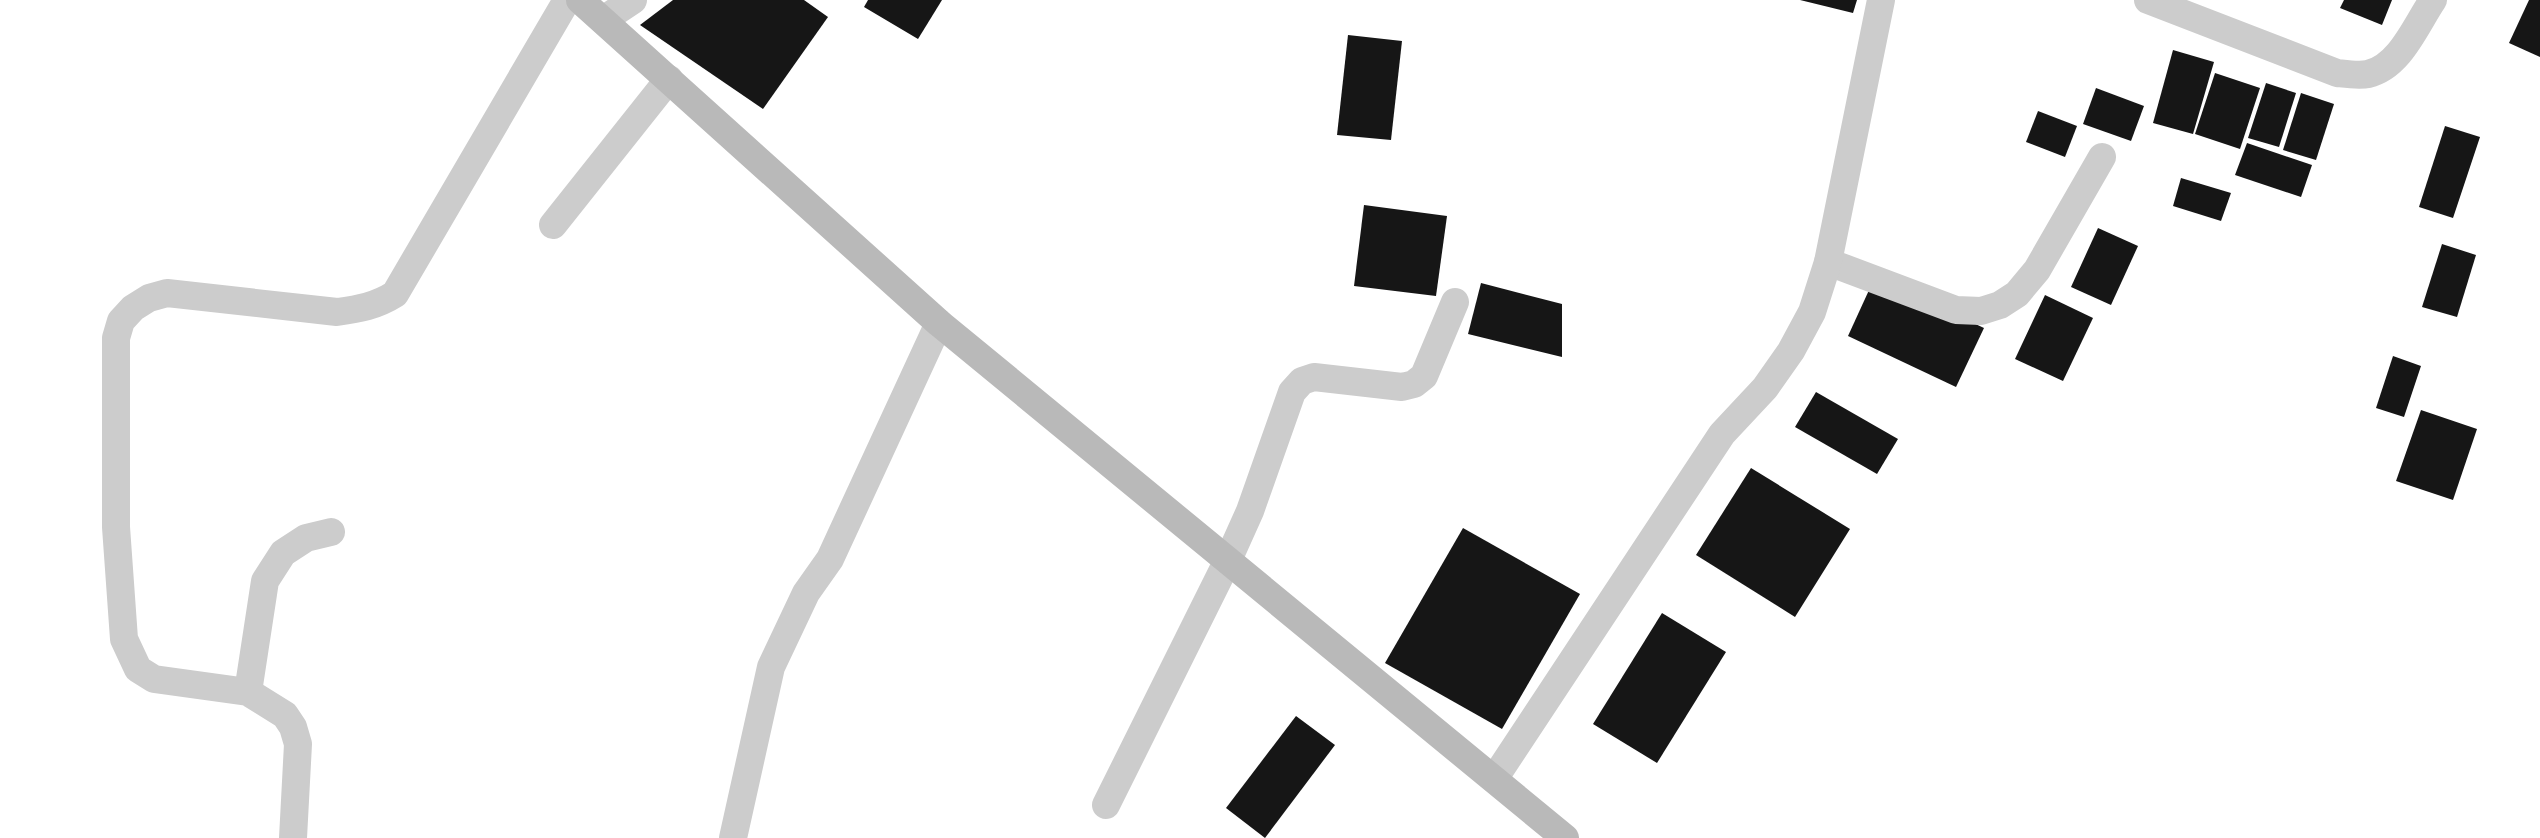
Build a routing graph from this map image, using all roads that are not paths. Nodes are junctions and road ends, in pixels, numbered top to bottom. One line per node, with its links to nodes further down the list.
1 (567, 0): 16 (street)
2 (580, 0): 7 (main road)
3 (633, 0): 7 (street)
4 (1881, 0): 11 (street)
5 (2148, 0): 6 (street)
6 (2433, 0)
7 (603, 20): 8 (main road)
8 (669, 79): 10 (street); 13 (main road)
9 (2102, 157): 11 (street)
10 (553, 225)
11 (1828, 262): 17 (street)
12 (1455, 302): 15 (street)
13 (939, 323): 15 (main road); 20 (street)
14 (331, 532): 16 (street)
15 (1228, 560): 17 (main road); 18 (street)
16 (248, 692): 19 (street)
17 (1494, 779): 21 (main road)
18 (1106, 804)
19 (292, 838)
20 (733, 838)
21 (1565, 838)

